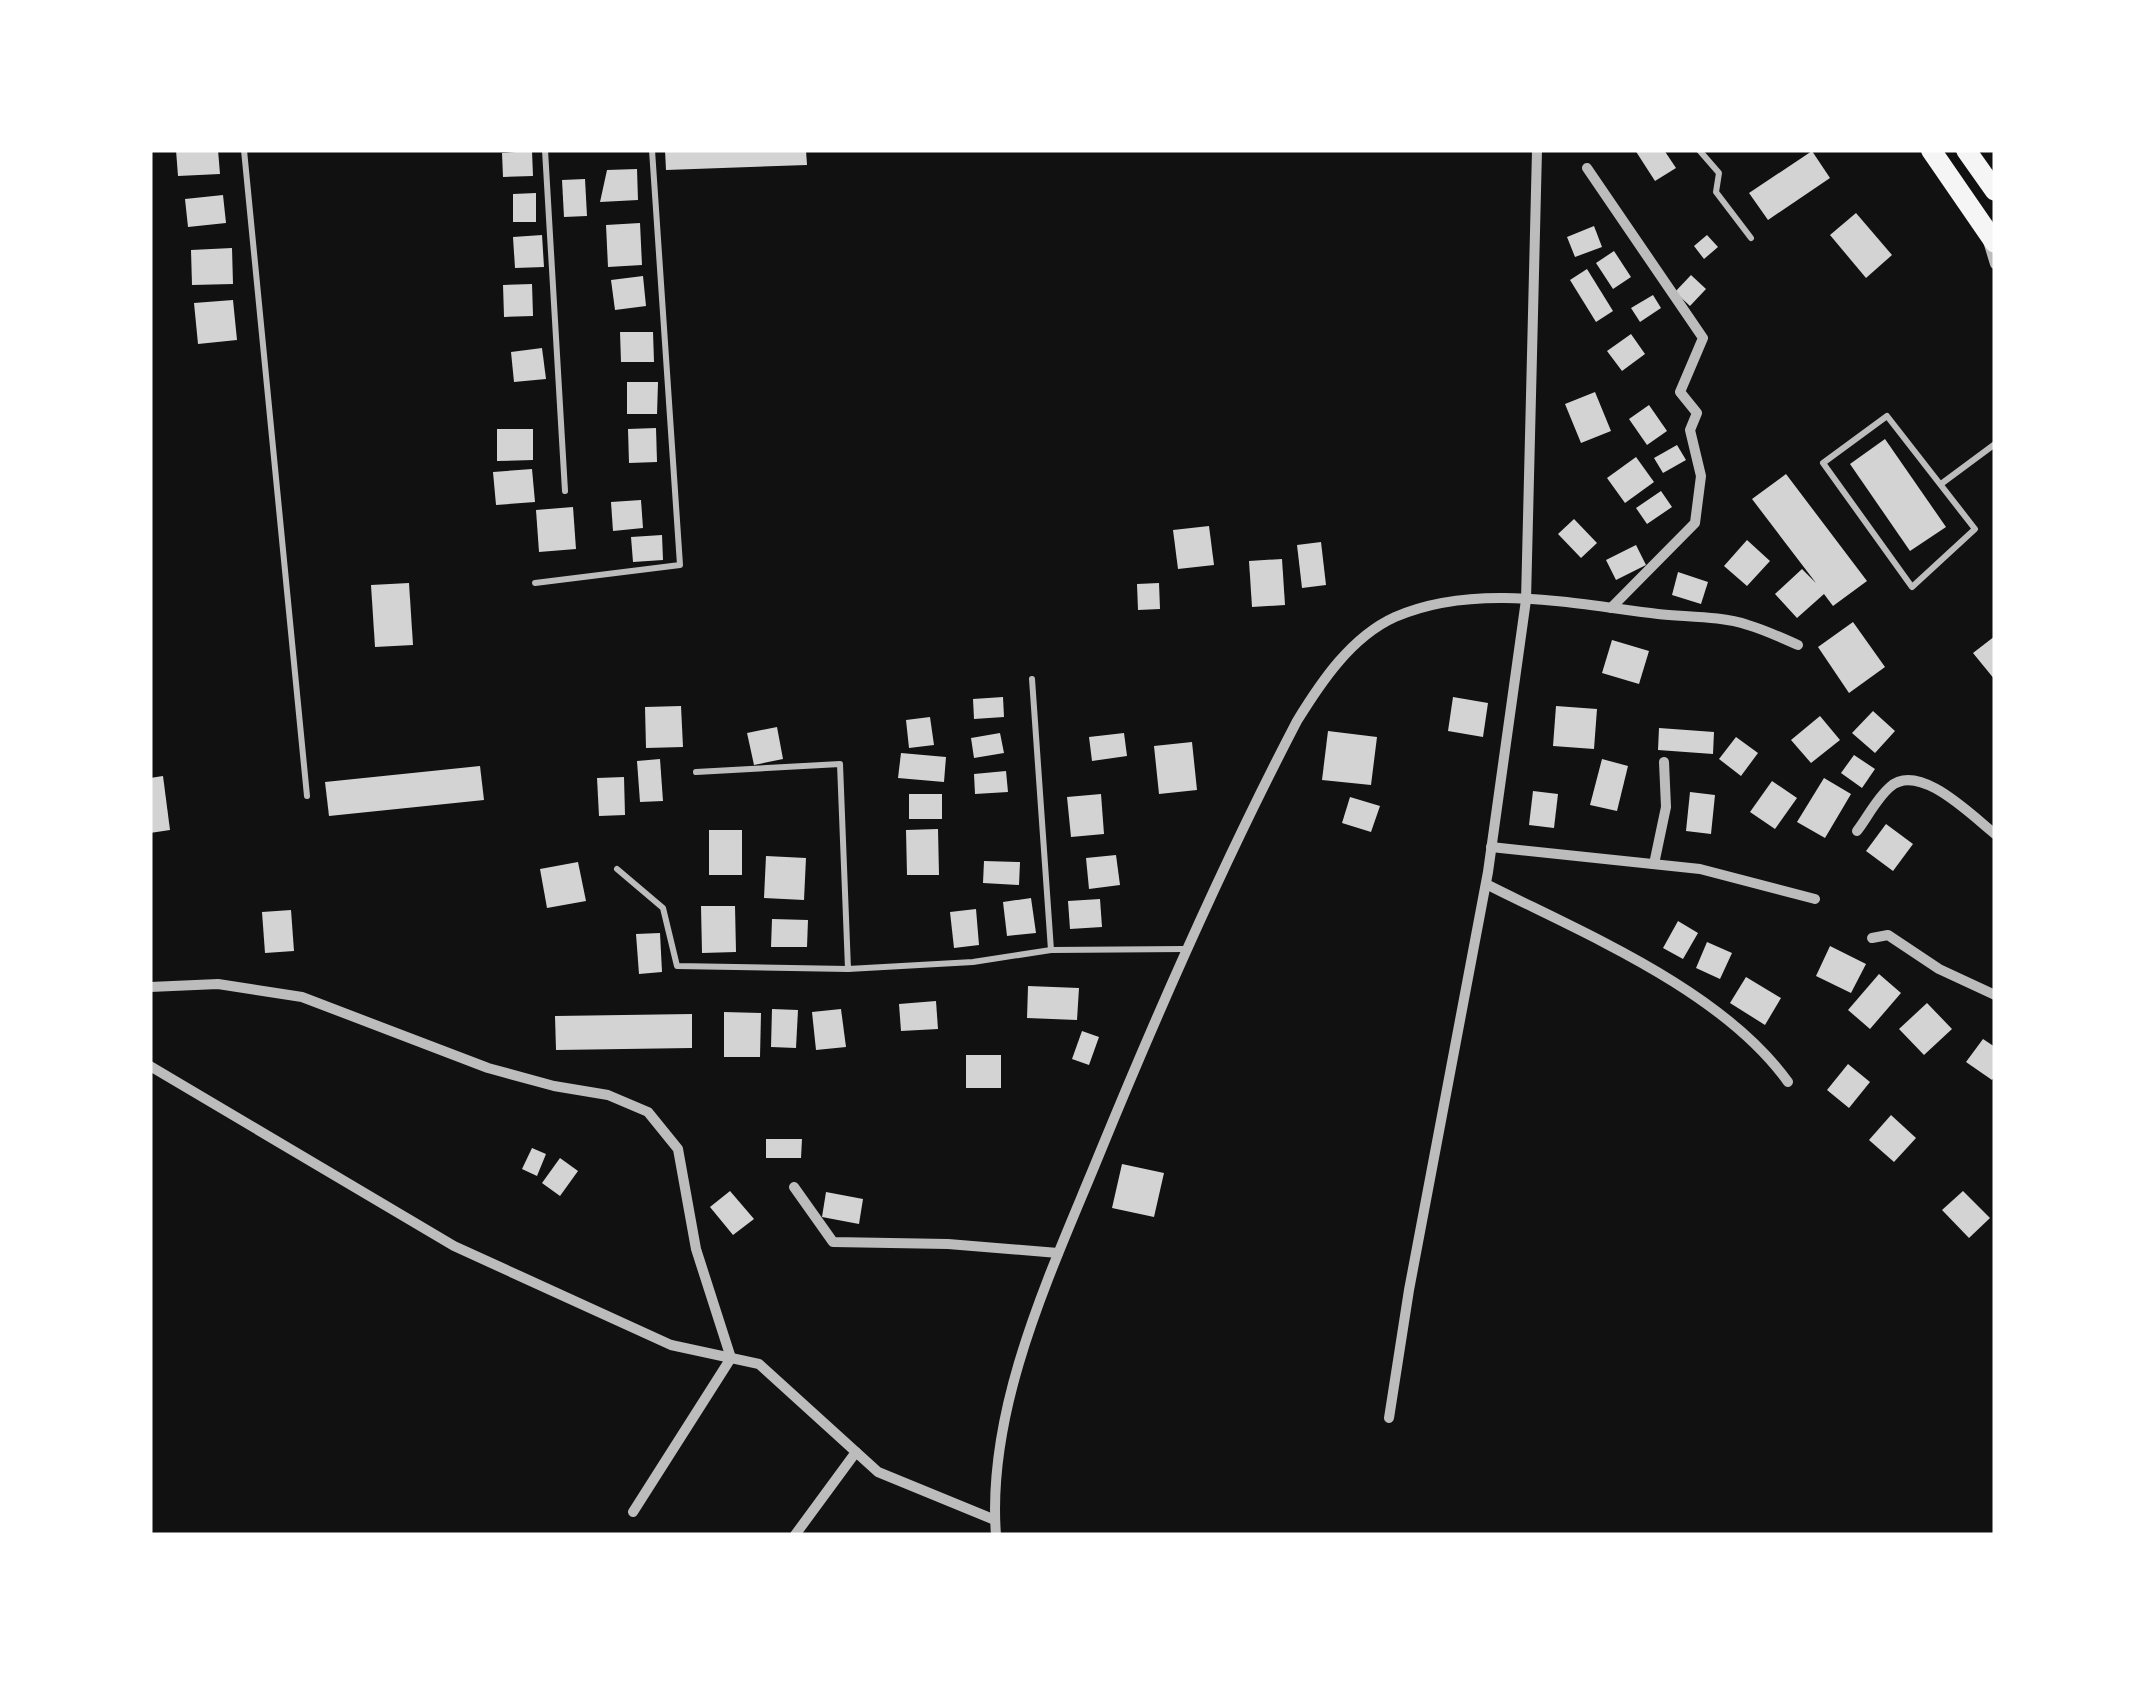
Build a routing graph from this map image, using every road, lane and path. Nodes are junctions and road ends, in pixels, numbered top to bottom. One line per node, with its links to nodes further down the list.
1 (244, 150): 23 (lane)
2 (546, 150): 15 (lane)
3 (652, 150): 16 (lane)
4 (1536, 150): 17 (street)
5 (1698, 150): 11 (lane)
6 (1931, 150): 10 (highway)
7 (1966, 150): 9 (highway)
8 (1588, 168): 18 (street)
9 (1995, 191)
10 (1989, 235): 12 (street)
11 (1751, 238)
12 (1995, 264)
13 (1995, 444): 14 (lane)
14 (1941, 484): 14 (lane)
15 (565, 491)
16 (535, 583)
17 (1526, 600): 18 (street); 26 (street); 32 (street)
18 (1611, 608): 19 (street)
19 (1798, 644)
20 (1032, 678): 33 (lane)
21 (1664, 762): 27 (street)
22 (696, 772): 34 (lane)
23 (308, 796)
24 (1857, 831): 25 (street)
25 (1995, 834)
26 (1491, 847): 27 (street); 29 (street)
27 (1654, 864): 30 (street)
28 (617, 869): 34 (lane)
29 (1486, 884): 38 (street); 42 (street)
30 (1815, 898)
31 (1872, 938): 36 (street)
32 (1184, 949): 33 (lane); 40 (street)
33 (1051, 950): 34 (lane)
34 (848, 969)
35 (150, 987): 41 (street)
36 (1995, 995)
37 (150, 1066): 41 (street)
38 (1788, 1082)
39 (794, 1187): 40 (street)
40 (1058, 1253): 45 (street)
41 (731, 1358): 43 (street); 44 (street)
42 (1389, 1418)
43 (856, 1452): 45 (street); 46 (street)
44 (633, 1512)
45 (994, 1520): 47 (street)
46 (795, 1535)
47 (996, 1535)

